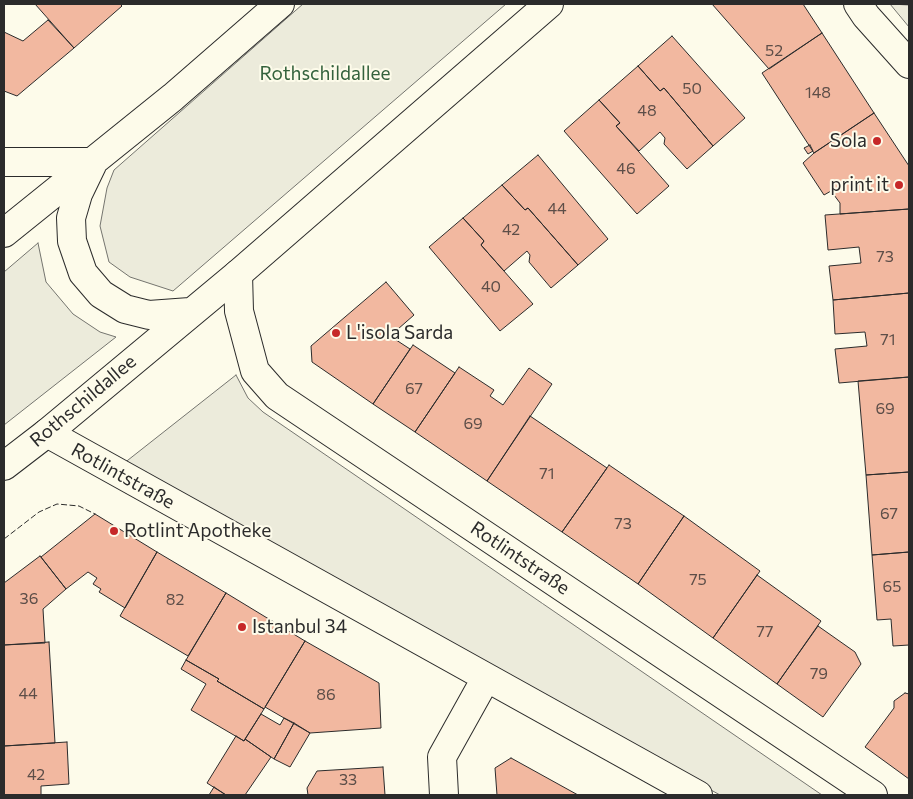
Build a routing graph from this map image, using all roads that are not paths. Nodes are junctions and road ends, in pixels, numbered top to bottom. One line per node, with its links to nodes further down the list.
1 (280, 4): 6 (street)
2 (549, 4): 8 (street, Rothschildallee)
3 (858, 4): 4 (street)
4 (909, 64)
5 (4, 162): 6 (street)
6 (93, 162): 7 (street); 9 (street)
7 (4, 233)
8 (238, 274): 9 (street, Rothschildallee); 15 (street, Rotlintstraße)
9 (190, 312): 10 (street, Rothschildallee)
10 (47, 433): 11 (street, Rothschildallee); 12 (street, Rotlintstraße)
11 (4, 466)
12 (486, 678): 13 (street); 14 (street, Rotlintstraße)
13 (444, 795)
14 (698, 795)
15 (873, 795)

